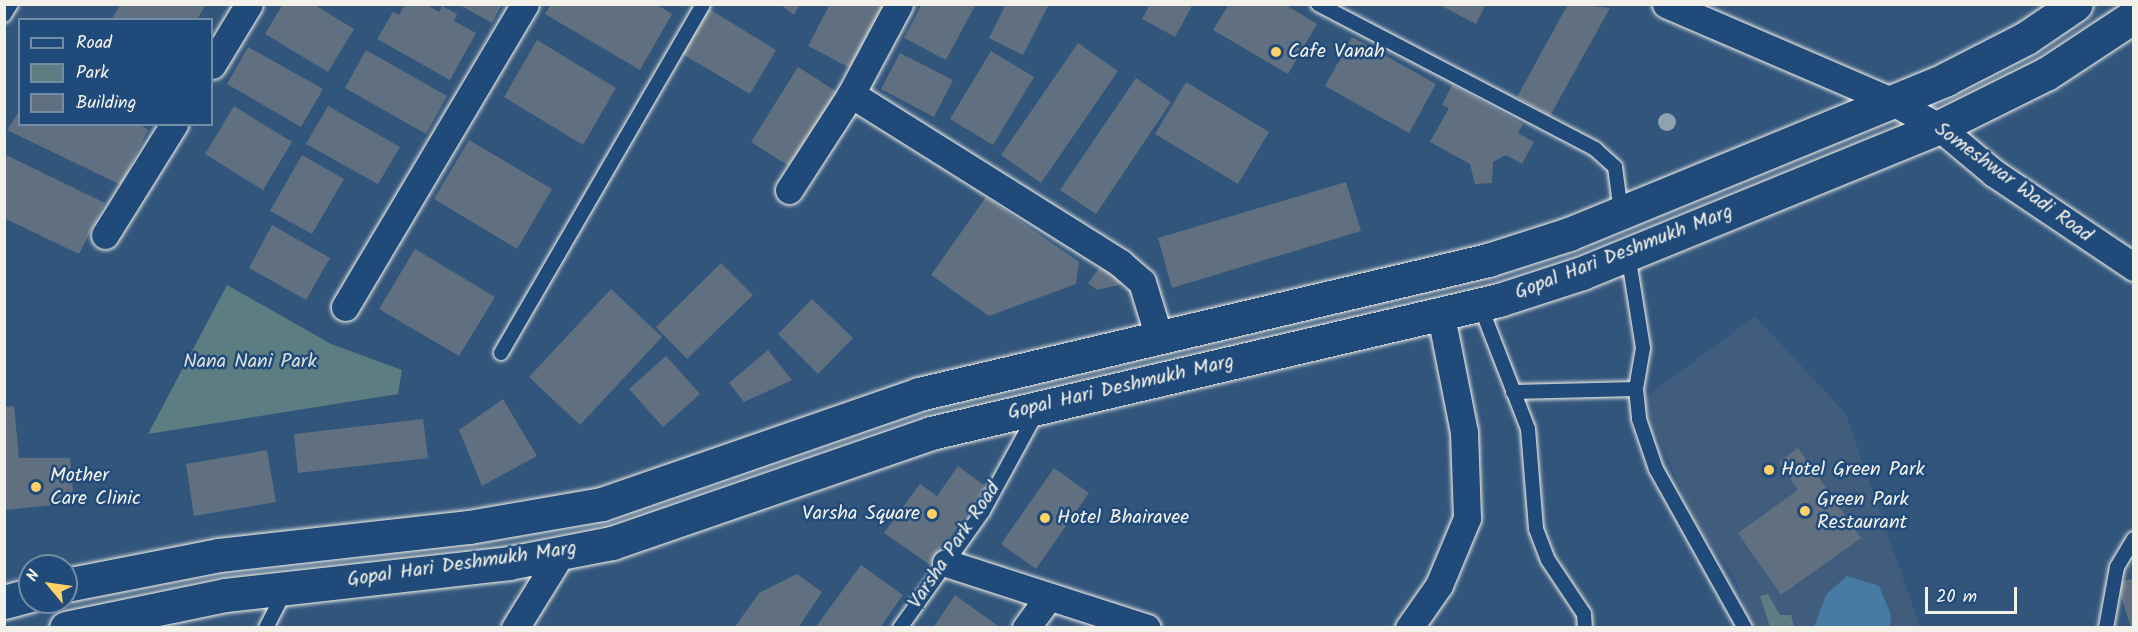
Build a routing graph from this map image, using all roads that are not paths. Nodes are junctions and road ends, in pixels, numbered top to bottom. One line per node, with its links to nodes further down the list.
1 (11, 4): 9 (lane)
2 (249, 4): 11 (street)
3 (525, 4): 22 (street)
4 (703, 4): 25 (lane)
5 (899, 4): 12 (street)
6 (1318, 4): 17 (lane)
7 (1666, 4): 13 (street, Someshwar Wadi Road)
8 (2076, 4): 13 (main road, Gopal Hari Deshmukh Marg)
9 (4, 15)
10 (2133, 16): 15 (main road, Gopal Hari Deshmukh Marg)
11 (213, 63)
12 (851, 94): 16 (street); 24 (street)
13 (1891, 101): 15 (street, Someshwar Wadi Road); 17 (main road, Gopal Hari Deshmukh Marg)
14 (173, 126): 18 (street)
15 (1939, 128): 19 (main road, Gopal Hari Deshmukh Marg); 20 (street, Someshwar Wadi Road)
16 (789, 190)
17 (1622, 212): 24 (main road, Gopal Hari Deshmukh Marg)
18 (105, 236)
19 (1628, 254): 21 (main road, Gopal Hari Deshmukh Marg); 27 (lane)
20 (2133, 267)
21 (1480, 305): 23 (main road, Gopal Hari Deshmukh Marg); 28 (lane)
22 (345, 307)
23 (1442, 316): 29 (main road, Gopal Hari Deshmukh Marg); 43 (street)
24 (1158, 334): 26 (main road, Gopal Hari Deshmukh Marg)
25 (501, 353)
26 (1032, 365): 29 (street); 33 (main road, Gopal Hari Deshmukh Marg)
27 (1636, 388): 28 (lane); 45 (lane)
28 (1513, 392): 44 (lane)
29 (1040, 406): 31 (main road, Gopal Hari Deshmukh Marg); 32 (lane, Varsha Park Road)
30 (2133, 539): 46 (lane)
31 (560, 555): 34 (main road, Gopal Hari Deshmukh Marg); 39 (street)
32 (946, 563): 35 (street); 40 (lane, Varsha Park Road)
33 (78, 583)
34 (287, 587): 36 (main road, Gopal Hari Deshmukh Marg); 38 (lane)
35 (1049, 596): 41 (street); 42 (street)
36 (131, 619): 37 (main road, Gopal Hari Deshmukh Marg)
37 (66, 627)
38 (266, 627)
39 (515, 627)
40 (900, 627)
41 (1026, 627)
42 (1147, 627)
43 (1409, 627)
44 (1585, 627)
45 (1745, 627)
46 (2106, 627)

